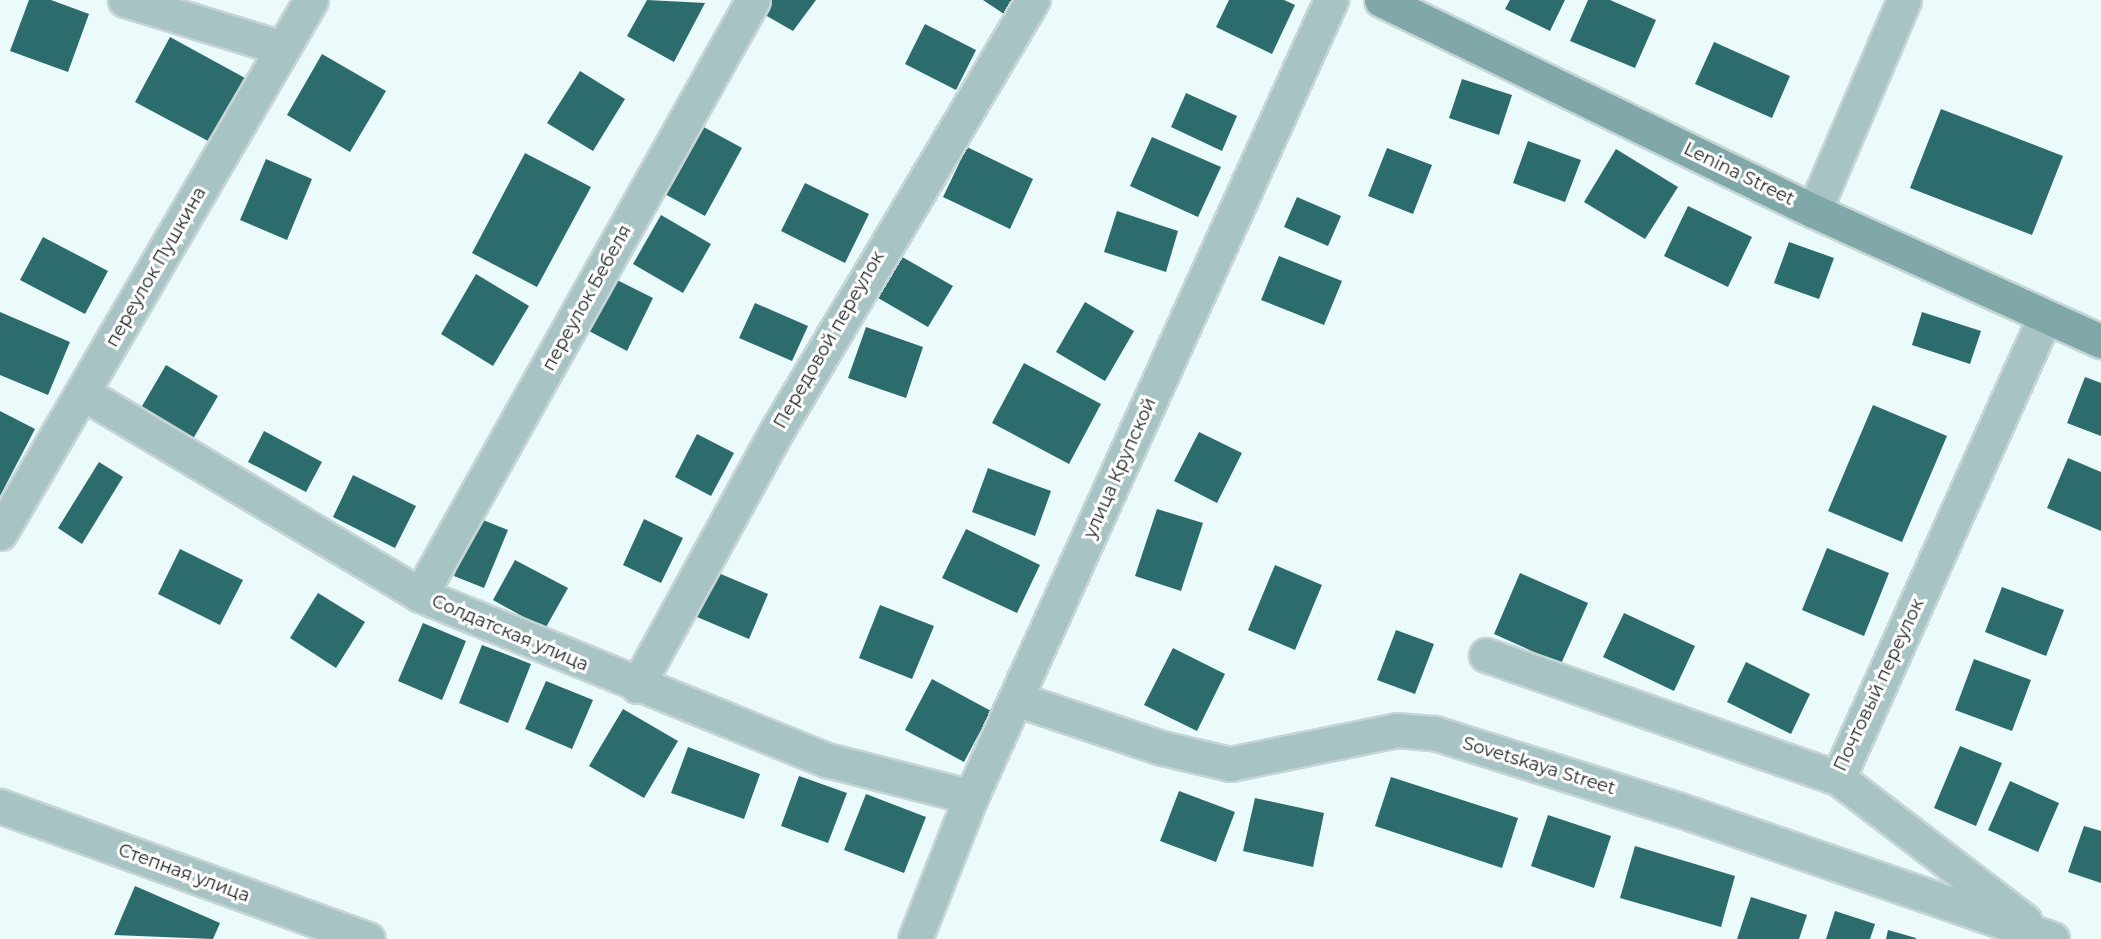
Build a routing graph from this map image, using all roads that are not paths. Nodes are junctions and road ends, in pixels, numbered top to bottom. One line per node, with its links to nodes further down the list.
1 (125, 0): 8 (street)
2 (311, 0): 8 (street, переулок Пушкина)
3 (753, 0): 14 (street, переулок Бебеля)
4 (1033, 0): 16 (street, Передовой переулок)
5 (1331, 0): 17 (street, улица Крупской)
6 (1381, 0): 9 (main road, Lenina Street)
7 (1904, 0): 9 (street)
8 (282, 48): 12 (street, переулок Пушкина)
9 (1814, 211): 10 (main road, Lenina Street)
10 (2044, 319): 11 (main road, Lenina Street); 18 (street, Почтовый переулок)
11 (2101, 341)
12 (83, 393): 13 (street, переулок Пушкина); 14 (street, Солдатская улица)
13 (0, 533)
14 (420, 595): 16 (street, Солдатская улица)
15 (1486, 655): 18 (street, Почтовый переулок)
16 (637, 686): 19 (street, Солдатская улица)
17 (1016, 699): 19 (street, улица Крупской); 21 (street, Sovetskaya Street)
18 (1838, 778): 21 (street)
19 (971, 797): 23 (street, улица Крупской)
20 (0, 806): 22 (street, Степная улица)
21 (2050, 938)
22 (368, 939)
23 (915, 939)

